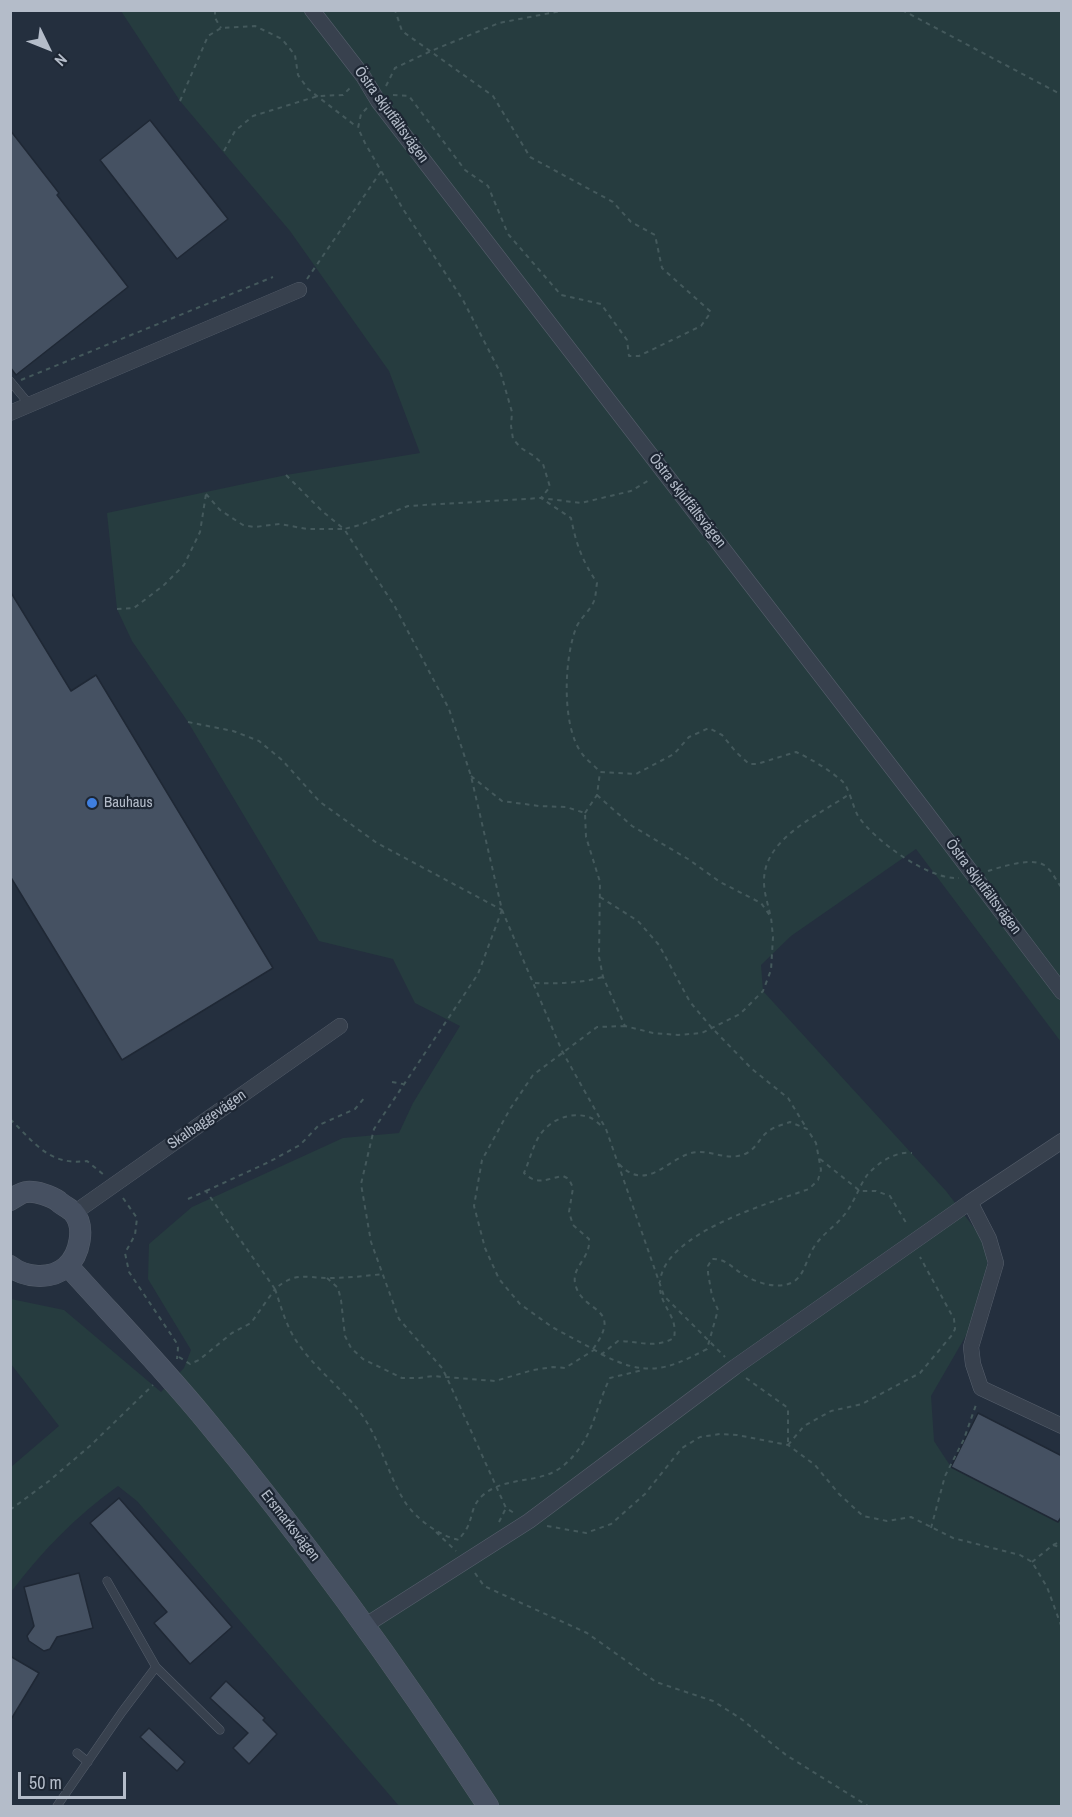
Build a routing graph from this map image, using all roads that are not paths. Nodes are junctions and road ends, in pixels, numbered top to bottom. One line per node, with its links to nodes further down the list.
1 (312, 10): 6 (street, Östra skjutfältsvägen)
2 (300, 290): 4 (street)
3 (12, 382): 4 (lane)
4 (29, 404): 5 (street)
5 (10, 412)
6 (1062, 992)
7 (340, 1026): 11 (street, Skalbaggevägen)
8 (1062, 1141): 10 (street)
9 (10, 1200): 11 (main road)
10 (970, 1202): 14 (street); 16 (street)
11 (74, 1213): 13 (main road)
12 (10, 1266): 13 (main road)
13 (68, 1266): 16 (main road, Ersmarksvägen)
14 (1062, 1426)
15 (107, 1581): 17 (lane)
16 (366, 1625): 22 (main road, Ersmarksvägen)
17 (156, 1667): 18 (lane); 20 (lane)
18 (220, 1730)
19 (77, 1753): 20 (lane)
20 (88, 1762): 21 (lane)
21 (57, 1806)
22 (488, 1806)

